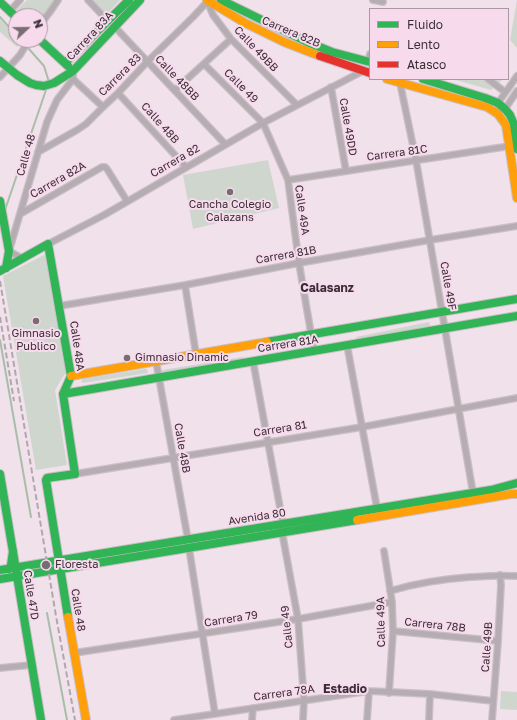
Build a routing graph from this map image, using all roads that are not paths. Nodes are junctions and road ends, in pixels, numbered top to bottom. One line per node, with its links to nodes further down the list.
1 (58, 0): 11 (street)
2 (88, 0): 12 (street, Calle 48BB)
3 (129, 0): 12 (street, Carrera 83A)
4 (140, 0): 12 (street, Carrera 83A)
5 (208, 0): 13 (street, Calle 49BB); 18 (street, Carrera 83); 22 (street, Carrera 82B)
6 (221, 0): 16 (street, Carrera 82B)
7 (373, 0): 8 (street)
8 (383, 1)
9 (0, 2): 10 (street)
10 (8, 9)
11 (48, 15)
12 (111, 24): 18 (street, Calle 48BB); 19 (street, Carrera 83A); 23 (street, Carrera 83A)
13 (231, 39): 20 (street); 36 (street, Calle 49BB)
14 (48, 47): 19 (street)
15 (24, 48): 21 (street)
16 (369, 59)
17 (0, 61): 21 (street)
18 (147, 62): 31 (street, Calle 48BB); 34 (street, Carrera 83)
19 (65, 63): 23 (street)
20 (204, 64): 31 (street); 40 (street, Calle 49)
21 (8, 68): 23 (street, Carrera 83A); 25 (street)
22 (367, 72): 30 (street, Carrera 82)
23 (73, 75): 37 (street); 43 (street, Calle 48)
24 (517, 76): 33 (street)
25 (0, 77)
26 (390, 80): 29 (street)
27 (426, 80): 35 (street)
28 (489, 80): 33 (street)
29 (400, 83): 38 (street); 44 (street, Calle 49F)
30 (331, 87): 36 (street, Carrera 82); 46 (street, Calle 49DD)
31 (175, 90): 41 (street, Calle 48BB)
32 (517, 91): 39 (street)
33 (505, 92): 35 (street)
34 (118, 93): 37 (street, Carrera 83); 45 (street, Calle 48B)
35 (498, 103): 38 (street); 39 (street)
36 (297, 105): 40 (street, Carrera 82)
37 (103, 107): 43 (street, Carrera 83)
38 (497, 113): 39 (street)
39 (506, 115): 42 (street)
40 (263, 123): 41 (street, Carrera 82); 47 (street, Calle 49A)
41 (225, 144): 45 (street, Carrera 82)
42 (513, 148): 44 (street, Carrera 81C); 48 (street)
43 (38, 152): 51 (street, Calle 48)
44 (416, 160): 46 (street, Carrera 81C); 53 (street, Calle 49F)
45 (186, 167): 50 (street, Carrera 82)
46 (346, 171): 47 (street, Carrera 81C)
47 (288, 180): 57 (street, Calle 49A)
48 (517, 198)
49 (0, 201): 55 (street)
50 (128, 201): 51 (street, Carrera 82A); 54 (street, Carrera 82)
51 (20, 214): 55 (street, Calle 48)
52 (517, 226): 53 (street, Carrera 81B)
53 (430, 240): 57 (street, Carrera 81B); 62 (street, Calle 49F)
54 (48, 244): 56 (street, Carrera 82); 61 (street, Calle 48A)
55 (9, 251): 56 (street); 58 (street)
56 (23, 259): 58 (street, Carrera 82)
57 (299, 263): 59 (street, Carrera 81B); 65 (street, Calle 49A)
58 (2, 270)
59 (185, 285): 61 (street, Carrera 81B); 68 (street)
60 (517, 299): 62 (street, Carrera 81A)
61 (59, 306): 71 (street, Calle 48A)
62 (442, 312): 64 (street, Calle 49F); 65 (street, Carrera 81A)
63 (517, 316): 64 (street, Carrera 81A)
64 (445, 328): 66 (street, Carrera 81A); 75 (street, Calle 49F)
65 (311, 334): 67 (street, Calle 49A); 68 (street, Carrera 81A)
66 (347, 345): 67 (street, Carrera 81A); 76 (street)
67 (314, 351): 70 (street, Carrera 81A)
68 (196, 354): 69 (street, Carrera 81A)
69 (156, 361): 71 (street, Carrera 81A); 72 (street, Calle 48B)
70 (253, 361): 72 (street, Carrera 81A); 77 (street)
71 (71, 376): 73 (street, Calle 48A)
72 (159, 377): 73 (street, Carrera 81A); 78 (street, Calle 48B)
73 (63, 394): 80 (street)
74 (517, 398): 75 (street, Carrera 81)
75 (458, 409): 76 (street, Carrera 81); 84 (street, Calle 49F)
76 (362, 427): 77 (street, Carrera 81); 86 (street)
77 (268, 442): 78 (street, Carrera 81); 87 (street)
78 (173, 458): 80 (street, Carrera 81); 89 (street, Calle 48B)
79 (0, 474): 83 (street, Calle 47D)
80 (75, 474): 81 (street, Carrera 81)
81 (46, 479): 91 (street, Calle 48)
82 (517, 483): 84 (street, Avenida 80)
83 (1, 487): 93 (street, Calle 47D)
84 (473, 493): 86 (street, Avenida 80)
85 (517, 494): 88 (street, Avenida 80)
86 (376, 508): 87 (street, Avenida 80)
87 (283, 524): 89 (street, Avenida 80)
88 (282, 532): 89 (street, Avenida 80); 99 (street, Calle 49)
89 (188, 544): 91 (street, Avenida 80); 101 (street, Calle 48B)
90 (384, 551): 97 (street, Calle 49A)
91 (60, 565): 93 (street, Avenida 80); 103 (street, Calle 48)
92 (0, 570): 93 (street, Avenida 80)
93 (14, 571): 96 (street, Avenida 80); 104 (street, Calle 47D)
94 (500, 575): 95 (street); 97 (street); 102 (street, Calle 49B)
95 (517, 576)
96 (0, 579)
97 (390, 591): 98 (street, Calle 49A)
98 (392, 602): 99 (street, Carrera 79); 100 (street, Calle 49A)
99 (298, 619): 101 (street, Carrera 79); 109 (street, Calle 49)
100 (393, 631): 102 (street, Carrera 78B); 107 (street, Calle 49A)
101 (202, 634): 103 (street, Carrera 79); 112 (street, Calle 48B)
102 (498, 641): 110 (street, Calle 49B)
103 (74, 653): 114 (street, Calle 48)
104 (32, 665): 105 (street); 113 (street, Calle 47D)
105 (0, 668)
106 (369, 691): 107 (street, Carrera 78A); 109 (street, Carrera 78A); 118 (street)
107 (389, 693): 108 (street, Carrera 78A)
108 (430, 694): 110 (street, Carrera 78A); 119 (street)
109 (304, 700): 111 (street, Carrera 78A); 117 (street, Calle 49)
110 (494, 700): 120 (street, Calle 49B)
111 (253, 708): 112 (street, Carrera 78A); 116 (street)
112 (215, 714): 115 (street, Carrera 78A)
113 (41, 720)
114 (86, 720)
115 (174, 720)
116 (252, 720)
117 (303, 720)
118 (367, 720)
119 (429, 720)
120 (492, 720)

